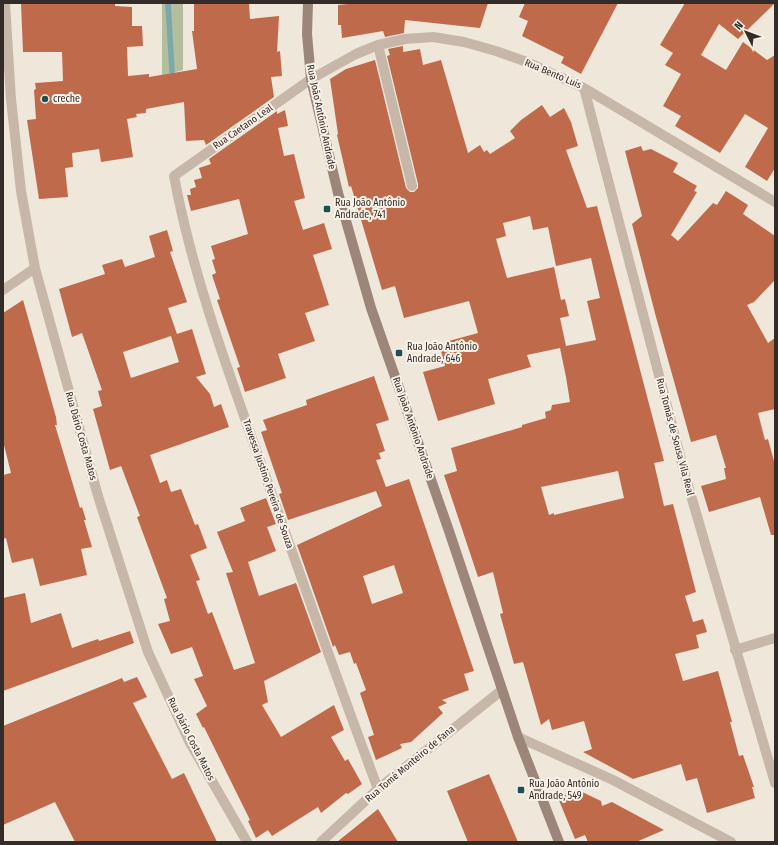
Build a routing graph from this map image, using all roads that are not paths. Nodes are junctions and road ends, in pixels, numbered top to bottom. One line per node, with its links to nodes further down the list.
1 (5, 3): 9 (street, Rua Dário Costa Matos)
2 (308, 3): 4 (street, Rua João Antônio Andrade)
3 (378, 45): 4 (street, Rua Bento Luís); 5 (street, Rua Bento Luís); 7 (street)
4 (311, 79): 6 (street, Rua Caetano Leal); 13 (street, Rua João Antônio Andrade)
5 (584, 88): 8 (street, Rua Bento Luís); 12 (street, Rua Tomás de Sousa Vila Real)
6 (174, 176): 16 (street, Travessa Justino Pereira de Souza)
7 (412, 186)
8 (775, 202)
9 (35, 268): 10 (street); 17 (street, Rua Dário Costa Matos)
10 (3, 290)
11 (775, 638): 12 (street)
12 (735, 650): 15 (street, Rua Tomás de Sousa Vila Real)
13 (502, 690): 14 (street, Rua João Antônio Andrade); 16 (street, Rua Tomé Monteiro de Fana)
14 (518, 737): 19 (street, Rua João Antônio Andrade); 20 (street)
15 (775, 783)
16 (378, 789): 18 (street, Rua Tomé Monteiro de Fana)
17 (247, 842)
18 (321, 842)
19 (559, 842)
20 (731, 842)

